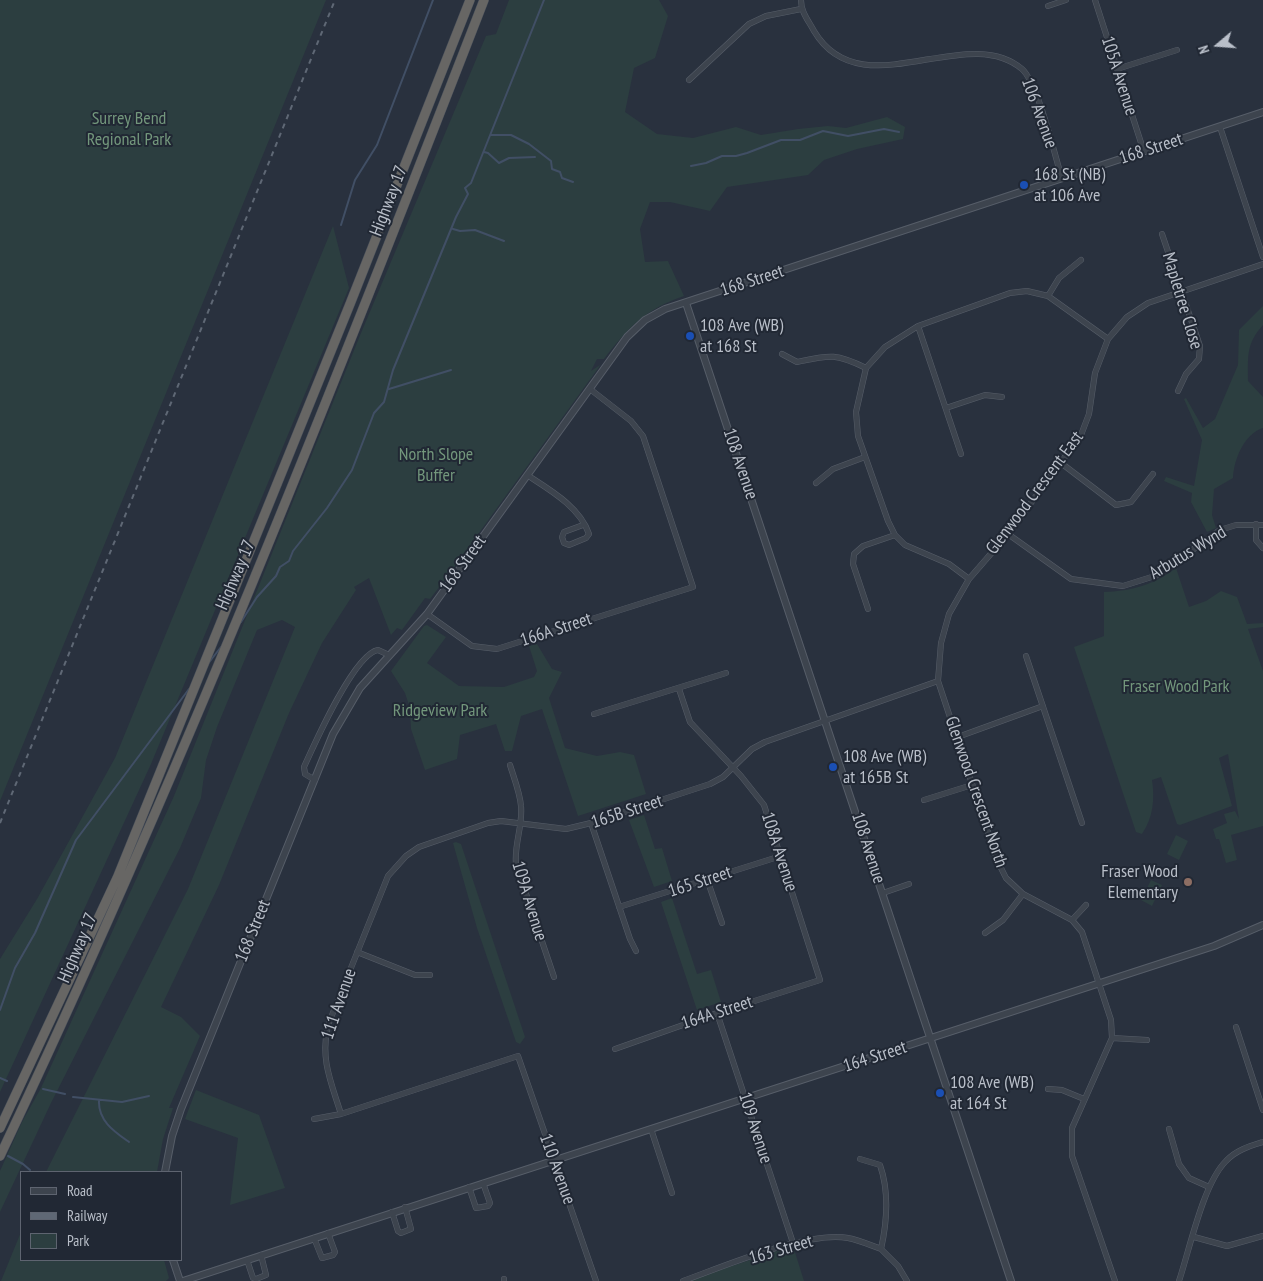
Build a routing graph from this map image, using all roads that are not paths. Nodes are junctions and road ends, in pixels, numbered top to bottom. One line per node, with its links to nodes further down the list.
1 (470, 0): 91 (highway, Highway 17)
2 (484, 0): 95 (highway, Highway 17)
3 (802, 0): 7 (street)
4 (1066, 0): 6 (street)
5 (1095, 0): 9 (street, 105A Avenue)
6 (1048, 6)
7 (801, 9): 10 (street); 14 (street, 106 Avenue)
8 (1177, 50): 9 (street)
9 (1117, 69): 13 (street, 105A Avenue)
10 (689, 80)
11 (1263, 112): 12 (street, 168 Street)
12 (1220, 127): 13 (street, 168 Street); 16 (street)
13 (1144, 152): 14 (street, 168 Street)
14 (1062, 179): 21 (street, 168 Street)
15 (1162, 234): 19 (street, Mapletree Close)
16 (1263, 257)
17 (1081, 260): 20 (street)
18 (1263, 264): 19 (street, Glenwood Crescent East)
19 (1182, 291): 23 (street, Glenwood Crescent East); 27 (street, Mapletree Close)
20 (1048, 296): 22 (street); 23 (street)
21 (686, 303): 26 (street, 168 Street); 52 (street, 108 Avenue)
22 (918, 326): 25 (street); 29 (street)
23 (1108, 339): 32 (street, Glenwood Crescent East)
24 (782, 354): 25 (street)
25 (866, 368): 31 (street)
26 (590, 390): 34 (street, 168 Street); 44 (street, 166A Street)
27 (1178, 391)
28 (1002, 397): 29 (street)
29 (946, 408): 30 (street)
30 (962, 454)
31 (865, 457): 35 (street); 40 (street)
32 (1061, 463): 33 (street); 39 (street, Glenwood Crescent East)
33 (1153, 474)
34 (527, 475): 38 (street); 44 (street, 168 Street)
35 (816, 483)
36 (1256, 524): 37 (street, Arbutus Wynd); 39 (street, Arbutus Wynd); 41 (street)
37 (1263, 524)
38 (583, 525): 38 (street)
39 (1008, 534): 42 (street, Glenwood Crescent East)
40 (896, 535): 42 (street); 43 (street)
41 (1263, 548)
42 (969, 579): 48 (street, Glenwood Crescent North)
43 (868, 610)
44 (427, 614): 45 (street, 168 Street)
45 (388, 655): 56 (street, 168 Street); 56 (street)
46 (1026, 656): 50 (street)
47 (726, 673): 49 (street)
48 (938, 681): 52 (street, 165B Street); 53 (street, Glenwood Crescent North)
49 (679, 689): 51 (street); 55 (street, 108A Avenue)
50 (1043, 706): 53 (street); 60 (street)
51 (594, 714)
52 (826, 720): 55 (street, 165B Street); 65 (street, 108 Avenue)
53 (955, 738): 57 (street, Glenwood Crescent North)
54 (510, 764): 61 (street, 109A Avenue)
55 (733, 768): 59 (street, 165B Street); 62 (street, 108A Avenue)
56 (315, 780): 98 (street, 168 Street)
57 (972, 784): 58 (street); 66 (street, Glenwood Crescent North)
58 (924, 800)
59 (591, 823): 61 (street, 165B Street); 68 (street)
60 (1082, 823)
61 (521, 824): 74 (street, 165B Street); 76 (street, 109A Avenue)
62 (781, 856): 63 (street, 165 Street); 77 (street, 108A Avenue)
63 (707, 879): 68 (street, 165 Street); 70 (street)
64 (909, 884): 65 (street)
65 (883, 893): 82 (street, 108 Avenue)
66 (1023, 894): 69 (street, Glenwood Crescent North); 72 (street)
67 (1086, 905): 69 (street)
68 (619, 907): 73 (street)
69 (1072, 920): 78 (street)
70 (722, 923)
71 (1263, 925): 78 (street, 164 Street)
72 (985, 932)
73 (636, 951)
74 (357, 952): 75 (street); 89 (street, 111 Avenue)
75 (430, 975)
76 (554, 977)
77 (820, 980): 79 (street, 164A Street)
78 (1099, 984): 81 (street); 82 (street, 164 Street)
79 (717, 1013): 84 (street, 164A Street); 86 (street, 109 Avenue)
80 (1236, 1026): 88 (street)
81 (1112, 1038): 83 (street); 87 (street)
82 (931, 1039): 86 (street, 164 Street); 118 (street, 108 Avenue)
83 (1147, 1040)
84 (615, 1049)
85 (1048, 1089): 87 (street)
86 (746, 1099): 92 (street, 164 Street); 109 (street, 109 Avenue)
87 (1084, 1099): 119 (street)
88 (1263, 1110)
89 (341, 1114): 90 (street); 97 (street, 110 Avenue)
90 (314, 1119)
91 (0, 1128)
92 (651, 1129): 97 (street, 164 Street); 102 (street)
93 (1169, 1129): 100 (street)
94 (1263, 1142): 100 (street)
95 (0, 1156)
96 (860, 1159): 110 (street)
97 (554, 1161): 99 (street, 164 Street); 115 (street, 110 Avenue)
98 (164, 1171)
99 (483, 1183): 101 (street, 164 Street); 101 (street)
100 (1209, 1187): 107 (street)
101 (468, 1188): 103 (street, 164 Street)
102 (672, 1193)
103 (405, 1208): 104 (street, 164 Street); 104 (street)
104 (392, 1212): 105 (street, 164 Street)
105 (328, 1233): 108 (street, 164 Street); 108 (street)
106 (1263, 1236): 107 (street)
107 (1194, 1237): 120 (street)
108 (314, 1238): 111 (street, 164 Street)
109 (793, 1243): 110 (street, 163 Street); 116 (street, 163 Street)
110 (881, 1248): 117 (street)
111 (260, 1255): 112 (street, 164 Street); 112 (street)
112 (247, 1260): 114 (street, 164 Street)
113 (173, 1261): 114 (street)
114 (182, 1281)
115 (596, 1281)
116 (683, 1281)
117 (907, 1281)
118 (1011, 1281)
119 (1115, 1281)
120 (1179, 1281)

